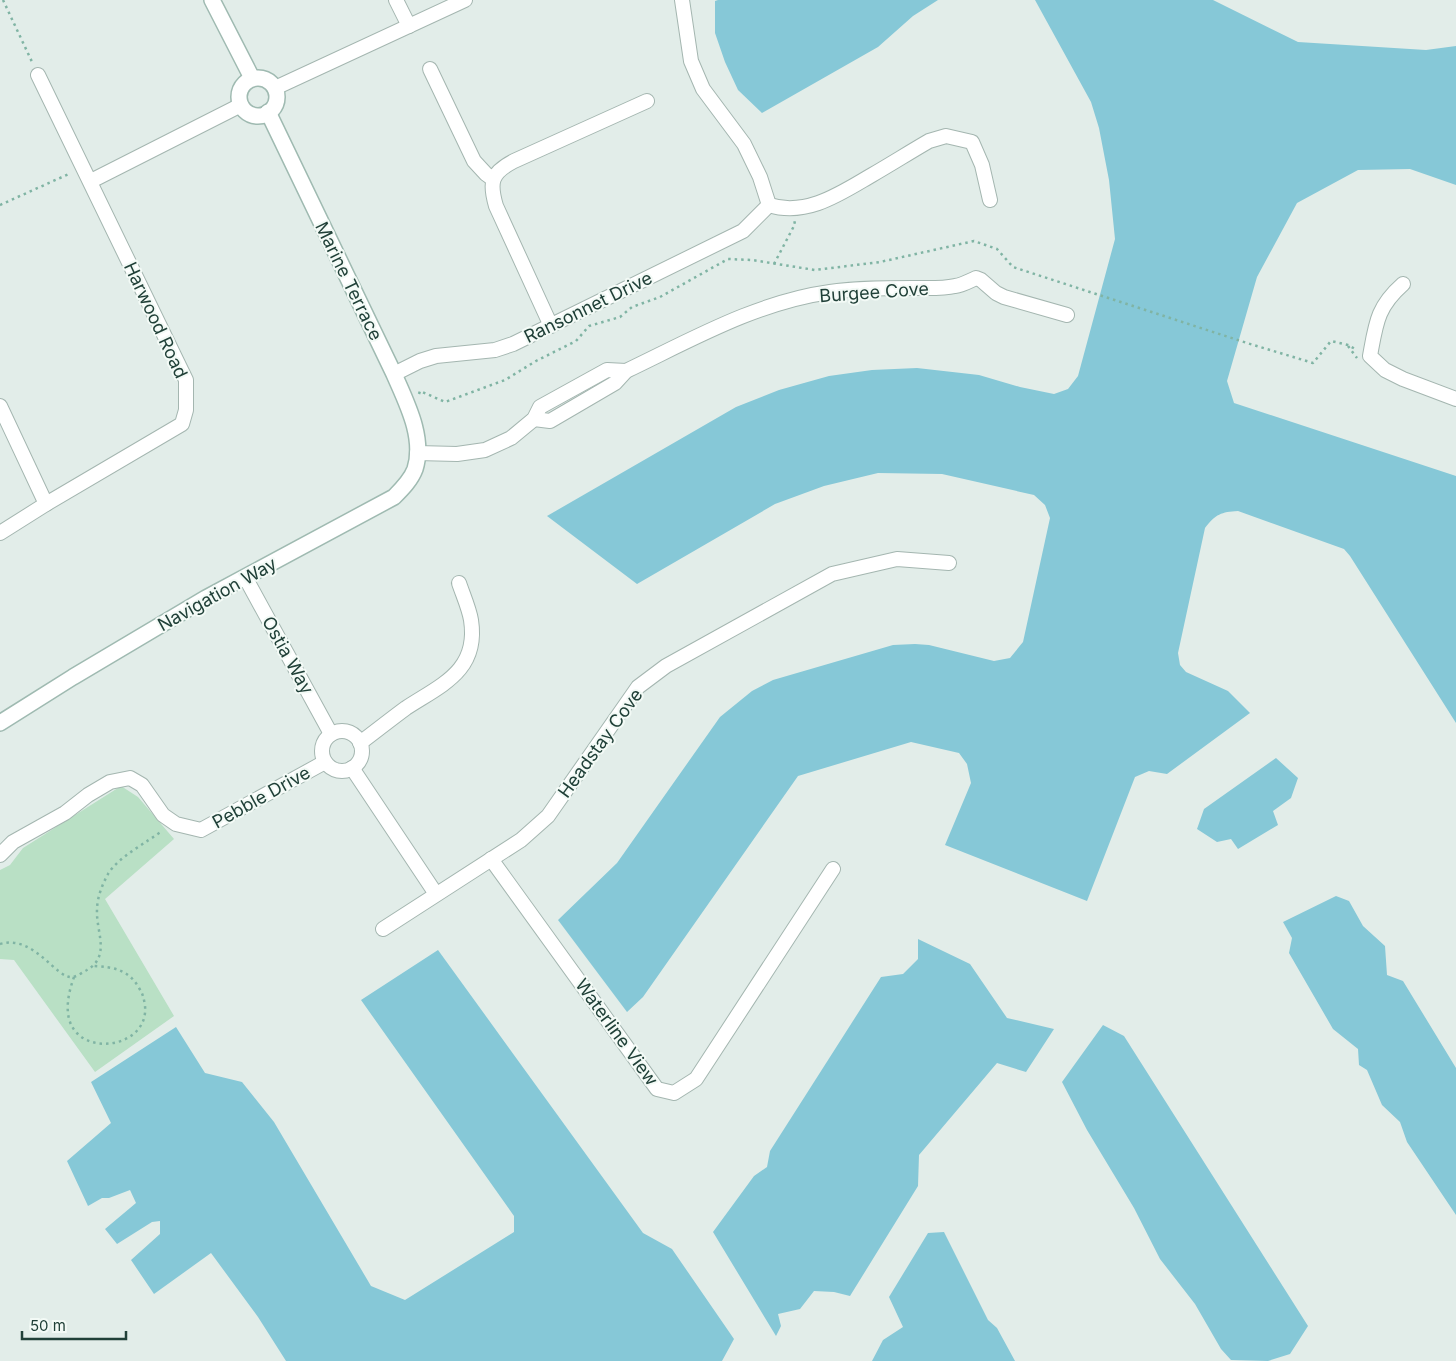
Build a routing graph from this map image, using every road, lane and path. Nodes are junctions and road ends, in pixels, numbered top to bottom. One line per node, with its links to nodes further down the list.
1 (3, 0): 8 (path)
2 (212, 0): 9 (street)
3 (396, 0): 6 (street)
4 (464, 0): 6 (street)
5 (682, 0): 19 (street)
6 (409, 26): 10 (street)
7 (430, 69): 15 (street)
8 (38, 75): 14 (street, Harwood Road)
9 (252, 78): 10 (street); 12 (street)
10 (275, 88): 13 (street)
11 (647, 101): 15 (street)
12 (241, 105): 13 (street); 16 (street)
13 (268, 112): 26 (street, Marine Terrace)
14 (83, 167): 16 (street, Harwood Road); 18 (path)
15 (494, 179): 24 (street)
16 (90, 180): 31 (street, Harwood Road)
17 (990, 200): 20 (street)
18 (0, 205)
19 (769, 206): 20 (street); 24 (street, Ransonnet Drive)
20 (792, 208): 21 (path)
21 (774, 264): 25 (path); 29 (path)
22 (1404, 284): 25 (street)
23 (1068, 315): 30 (street, Burgee Cove)
24 (551, 326): 26 (street, Ransonnet Drive)
25 (1370, 356): 27 (street)
26 (394, 374): 29 (street, Marine Terrace)
27 (1456, 399)
28 (0, 406): 31 (street)
29 (411, 414): 30 (street, Marine Terrace)
30 (417, 453): 34 (street, Navigation Way)
31 (46, 504): 32 (street, Harwood Road)
32 (0, 532)
33 (949, 563): 43 (street, Headstay Cove)
34 (245, 577): 36 (street, Navigation Way); 37 (street, Ostia Way)
35 (459, 583): 38 (street)
36 (0, 723)
37 (331, 734): 38 (street); 39 (street)
38 (360, 743): 40 (street)
39 (325, 762): 40 (street); 41 (street, Pebble Drive)
40 (352, 768): 45 (street)
41 (173, 822): 42 (street, Pebble Drive); 48 (path)
42 (0, 855)
43 (491, 859): 44 (street, Waterline View); 45 (street, Headstay Cove)
44 (833, 869)
45 (436, 894): 46 (street, Headstay Cove)
46 (383, 929)
47 (0, 944): 49 (path)
48 (94, 966): 49 (path); 49 (path)
49 (74, 977)

